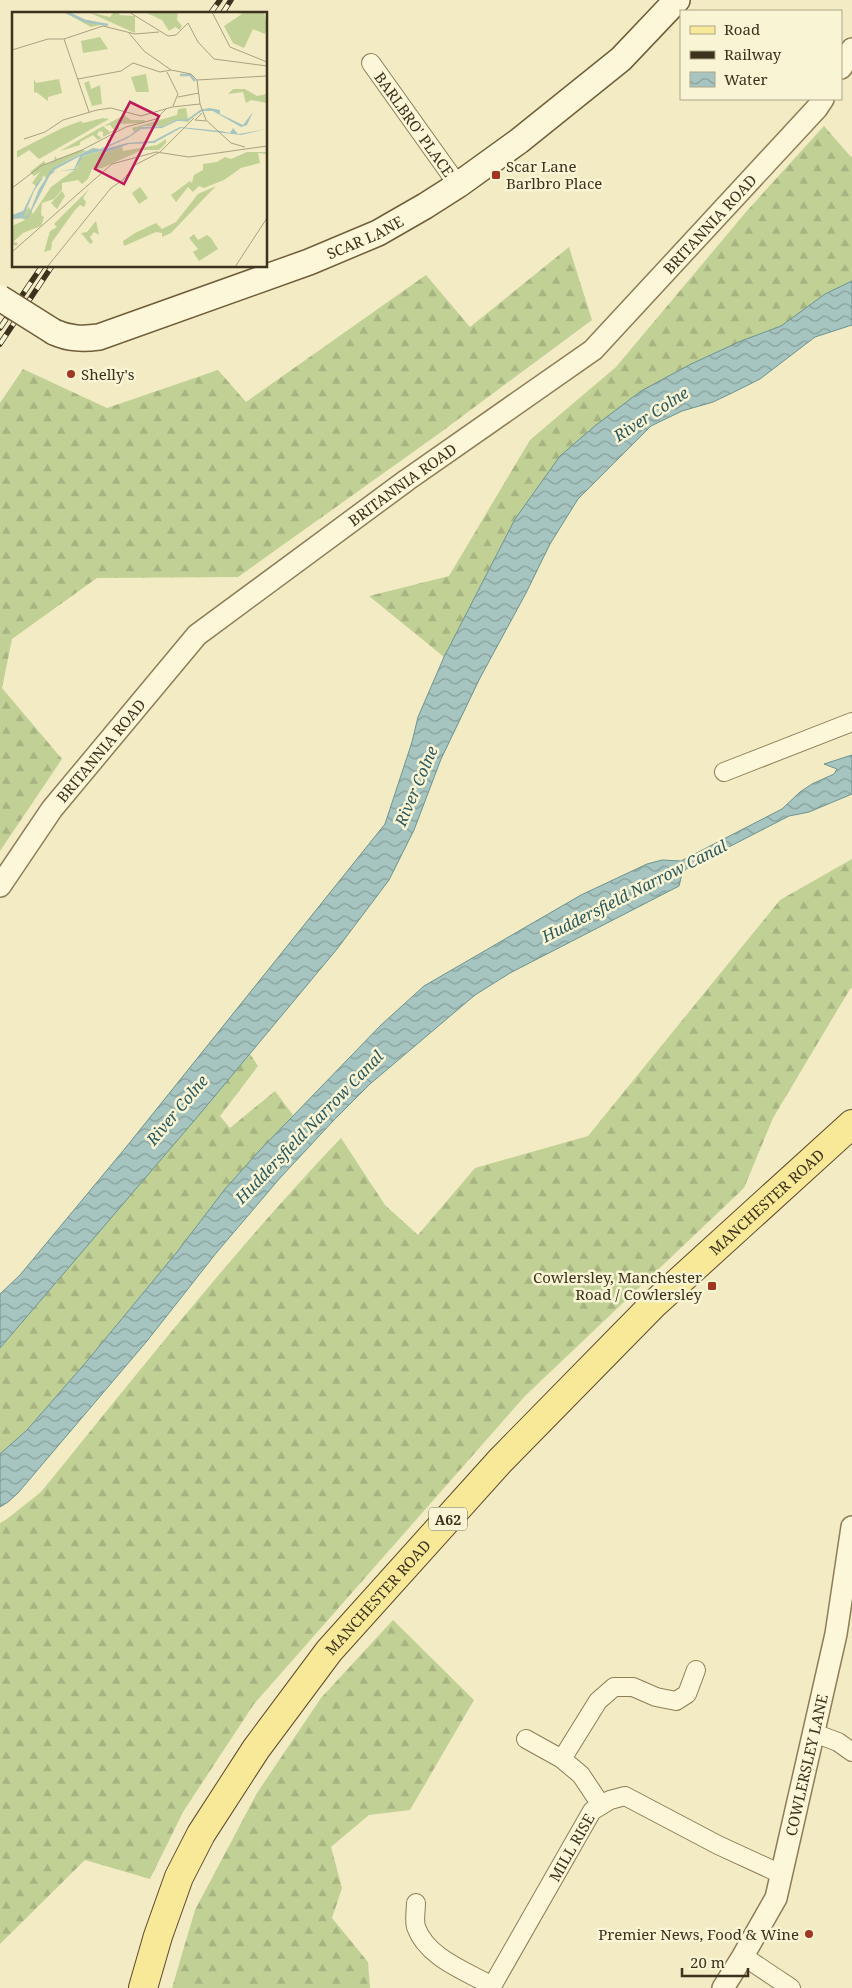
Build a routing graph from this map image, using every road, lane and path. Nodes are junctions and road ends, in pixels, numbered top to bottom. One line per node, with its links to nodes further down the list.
1 (677, 0): 6 (main road, SCAR LANE)
2 (852, 49): 4 (street)
3 (371, 63): 6 (street, BARLBRO' PLACE)
4 (842, 66)
5 (822, 100): 10 (street, BRITANNIA ROAD)
6 (458, 185): 7 (main road, SCAR LANE, bridge)
7 (0, 298)
8 (852, 722): 9 (street)
9 (724, 772)
10 (0, 886)
11 (852, 1124): 23 (main road, MANCHESTER ROAD / A62)
12 (852, 1527): 14 (street, COWLERSLEY LANE)
13 (696, 1670): 17 (street)
14 (814, 1733): 16 (street); 19 (street, COWLERSLEY LANE)
15 (526, 1739): 17 (street)
16 (852, 1752)
17 (562, 1759): 18 (street)
18 (601, 1805): 19 (street, MILL RISE); 22 (street, MILL RISE)
19 (782, 1874): 21 (street, COWLERSLEY LANE)
20 (416, 1903): 22 (street)
21 (743, 1956): 24 (street, COWLERSLEY LANE); 25 (street)
22 (492, 1987)
23 (143, 1988)
24 (723, 1988)
25 (790, 1988)

